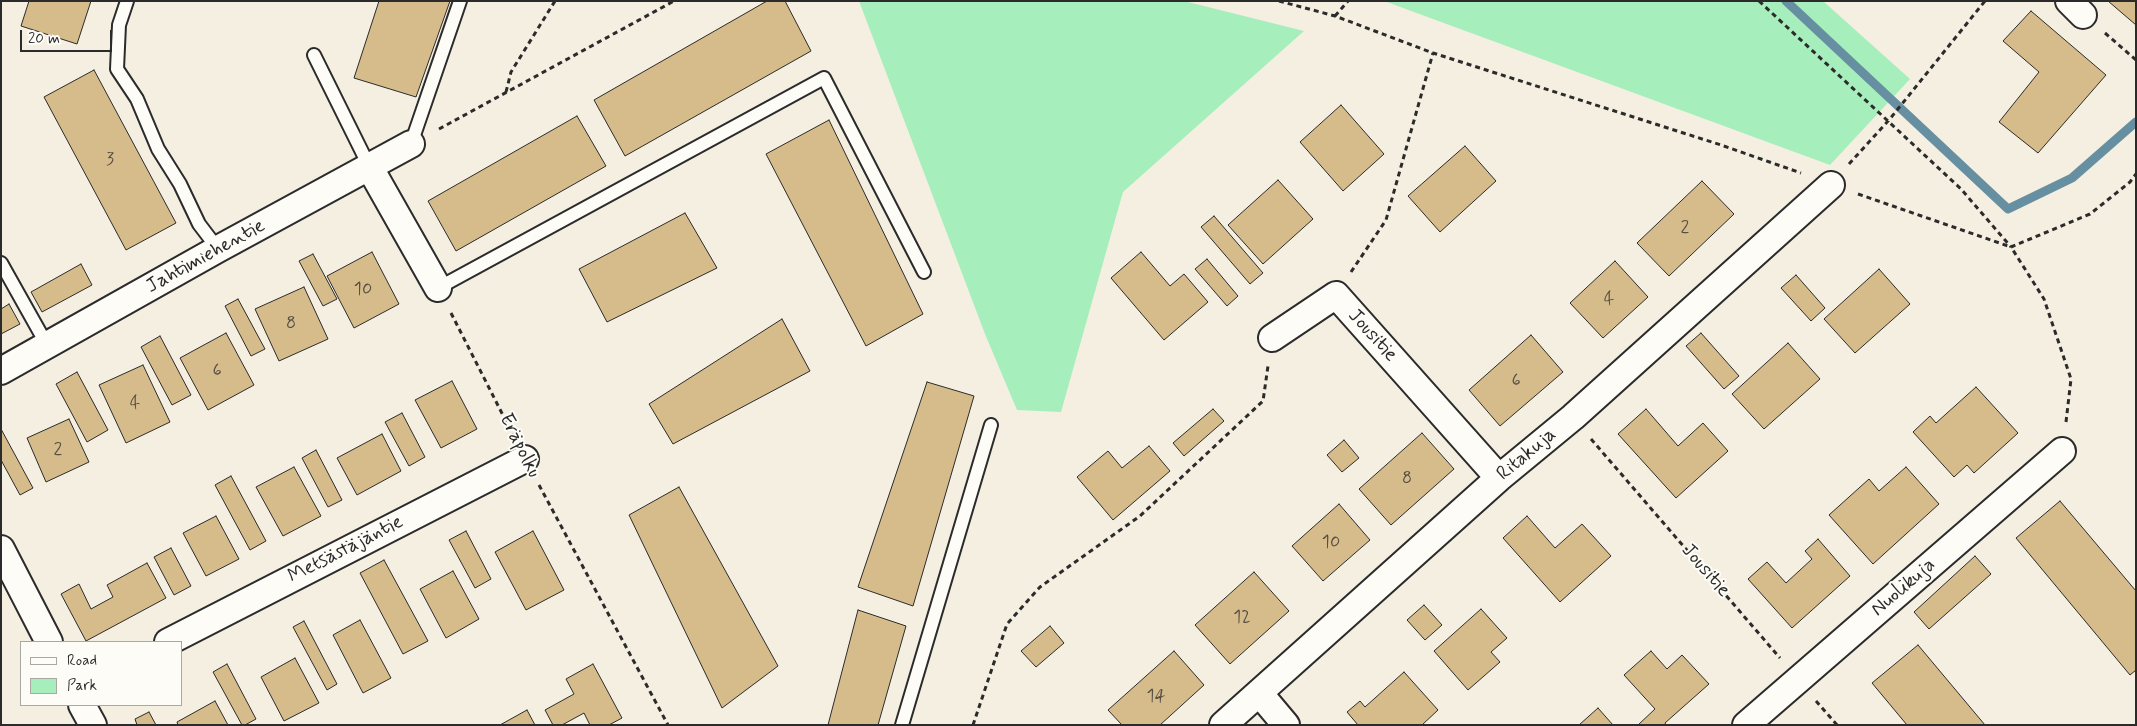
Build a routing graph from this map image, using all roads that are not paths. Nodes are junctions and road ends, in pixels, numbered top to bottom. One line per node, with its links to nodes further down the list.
1 (127, 1): 7 (lane)
2 (460, 1): 4 (lane)
3 (314, 55): 5 (lane)
4 (412, 144): 5 (street, Jahtimiehentie)
5 (370, 168): 7 (street, Jahtimiehentie); 10 (street)
6 (1830, 185): 17 (street, Ritakuja)
7 (218, 249): 12 (street, Jahtimiehentie)
8 (1, 264): 12 (lane)
9 (924, 272): 10 (lane)
10 (438, 288)
11 (1272, 338): 17 (street, Jousitie)
12 (47, 345): 13 (street, Jahtimiehentie)
13 (1, 371)
14 (991, 424): 24 (lane)
15 (2062, 451): 27 (street, Nuolikuja)
16 (525, 459): 20 (street, Metsästäjäntie)
17 (1499, 478): 21 (street, Ritakuja)
18 (1, 549): 19 (street)
19 (48, 641)
20 (170, 641)
21 (1260, 694): 25 (street, Ritakuja); 26 (street)
22 (83, 706): 23 (street)
23 (93, 725)
24 (902, 725)
25 (1223, 725)
26 (1286, 725)
27 (1746, 725)

